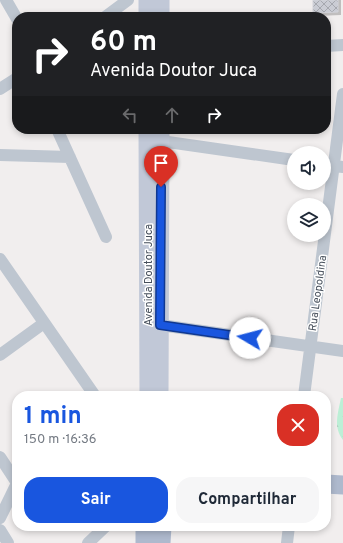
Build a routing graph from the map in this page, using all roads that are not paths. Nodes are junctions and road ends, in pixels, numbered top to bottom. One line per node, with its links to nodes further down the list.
1 (6, 0): 5 (street)
2 (128, 0): 6 (street)
3 (147, 0): 7 (main road)
4 (161, 0): 8 (main road)
5 (13, 12)
6 (112, 12)
7 (147, 12)
8 (161, 12)
9 (343, 45): 10 (street)
10 (331, 46)
11 (12, 82): 12 (street)
12 (0, 90)
13 (343, 94): 20 (street, Rua Leopoldina)
14 (59, 134): 18 (street)
15 (147, 134): 29 (main road, Avenida Doutor Juca)
16 (161, 135): 19 (street); 24 (main road, Avenida Doutor Juca)
17 (0, 155): 18 (street)
18 (70, 157): 21 (street)
19 (287, 159)
20 (334, 165): 25 (street, Rua Leopoldina)
21 (106, 237)
22 (0, 259): 23 (street)
23 (44, 323): 27 (street); 28 (street)
24 (160, 325): 25 (street); 30 (main road, Avenida Doutor Juca)
25 (309, 346): 26 (street); 31 (street, Rua Leopoldina)
26 (343, 352)
27 (0, 355)
28 (92, 391)
29 (148, 391)
30 (160, 391)
31 (304, 391)
32 (0, 457): 33 (street)
33 (12, 475)
34 (331, 484): 35 (main road)
35 (343, 484)
36 (12, 493): 37 (street)
37 (0, 518)
38 (0, 530): 43 (street)
39 (101, 531): 44 (street)
40 (145, 531): 45 (main road)
41 (162, 531): 46 (main road)
42 (288, 531): 47 (street)
43 (8, 543)
44 (88, 543)
45 (145, 543)
46 (161, 543)
47 (287, 543)

